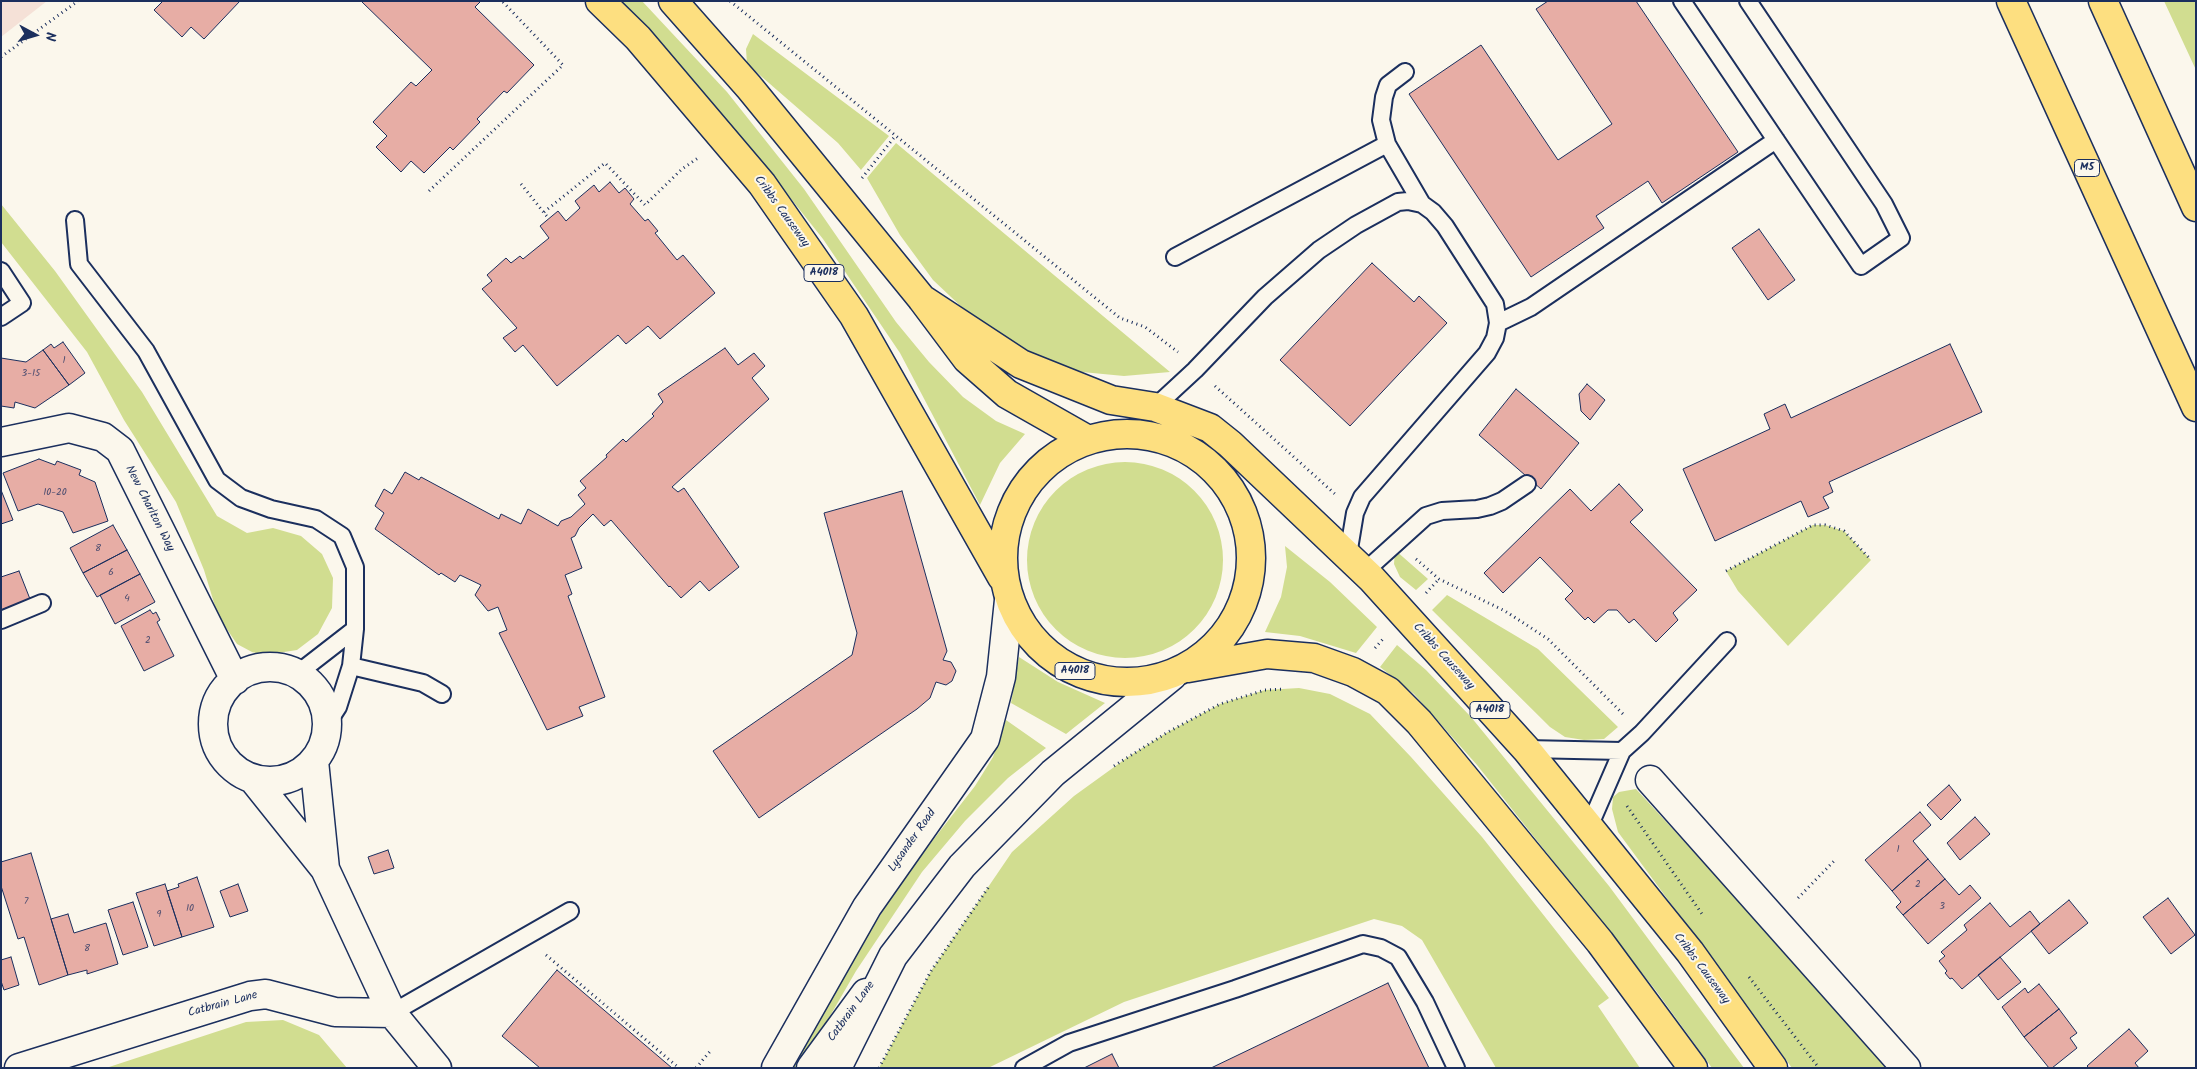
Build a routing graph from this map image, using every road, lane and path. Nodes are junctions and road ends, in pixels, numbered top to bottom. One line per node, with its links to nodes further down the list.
1 (78, 1): 10 (path)
2 (502, 1): 17 (path)
3 (600, 1): 43 (main road, Cribbs Causeway / A4018)
4 (673, 1): 18 (main road, A4018)
5 (730, 1): 12 (path)
6 (1682, 1): 13 (lane)
7 (1748, 1): 13 (lane)
8 (2011, 1): 29 (main road, M5)
9 (2103, 1): 20 (main road)
10 (1, 57)
11 (1405, 72): 14 (lane)
12 (896, 135): 18 (path); 30 (path)
13 (1776, 140): 28 (lane)
14 (1387, 144): 19 (lane); 24 (lane)
15 (695, 160): 21 (path)
16 (521, 184): 21 (path)
17 (429, 191)
18 (843, 202): 26 (main road, A4018)
19 (1422, 204): 28 (lane); 30 (lane)
20 (2196, 207)
21 (544, 212): 22 (path)
22 (549, 219)
23 (75, 220): 46 (lane)
24 (1175, 257)
25 (1, 271): 27 (lane)
26 (922, 300): 31 (main road, A4018); 34 (main road, A4018)
27 (1, 316)
28 (1498, 323): 37 (lane)
29 (2163, 335): 32 (main road, M5); 33 (main road, M5)
30 (1195, 370): 31 (lane); 37 (path)
31 (1156, 407): 34 (main road, A4018); 40 (main road, Cribbs Causeway / A4018)
32 (2196, 407)
33 (2196, 429)
34 (1100, 437): 43 (main road, A4018); 49 (main road, A4018)
35 (1, 442): 51 (street, New Charlton Way)
36 (1527, 484): 38 (lane)
37 (1356, 512): 40 (lane)
38 (1397, 542): 40 (lane); 42 (path)
39 (1871, 560): 41 (path)
40 (1356, 564): 55 (main road, Cribbs Causeway / A4018)
41 (1726, 571)
42 (1439, 579)
43 (1006, 589): 49 (main road, A4018); 75 (street, Lysander Road)
44 (42, 603): 45 (lane)
45 (1, 620)
46 (355, 629): 48 (lane); 50 (lane)
47 (1727, 641): 56 (lane)
48 (351, 666): 53 (lane); 54 (lane)
49 (1180, 672): 68 (street); 81 (main road, A4018)
50 (297, 674): 51 (street); 54 (street)
51 (235, 680): 59 (street)
52 (1290, 689): 58 (path)
53 (442, 694)
54 (328, 724): 57 (street)
55 (1526, 749): 56 (lane); 61 (main road, Cribbs Causeway / A4018)
56 (1622, 751): 61 (lane)
57 (314, 761): 59 (street); 63 (street)
58 (1106, 772)
59 (254, 779): 63 (street)
60 (1650, 780): 66 (street)
61 (1589, 827): 82 (main road, Cribbs Causeway / A4018)
62 (1834, 861): 66 (path)
63 (325, 869): 69 (street)
64 (991, 884): 78 (path)
65 (570, 910): 67 (lane)
66 (1776, 920): 83 (street)
67 (525, 937): 69 (lane); 73 (path)
68 (894, 956): 76 (street, Catbrain Lane); 77 (street)
69 (392, 1013): 71 (street, Catbrain Lane); 72 (street)
70 (712, 1049): 74 (path)
71 (19, 1068)
72 (437, 1068)
73 (680, 1068)
74 (696, 1068)
75 (776, 1068)
76 (811, 1068)
77 (838, 1068)
78 (879, 1068)
79 (1024, 1068): 80 (lane)
80 (1456, 1068)
81 (1693, 1068)
82 (1773, 1068)
83 (1906, 1068)

